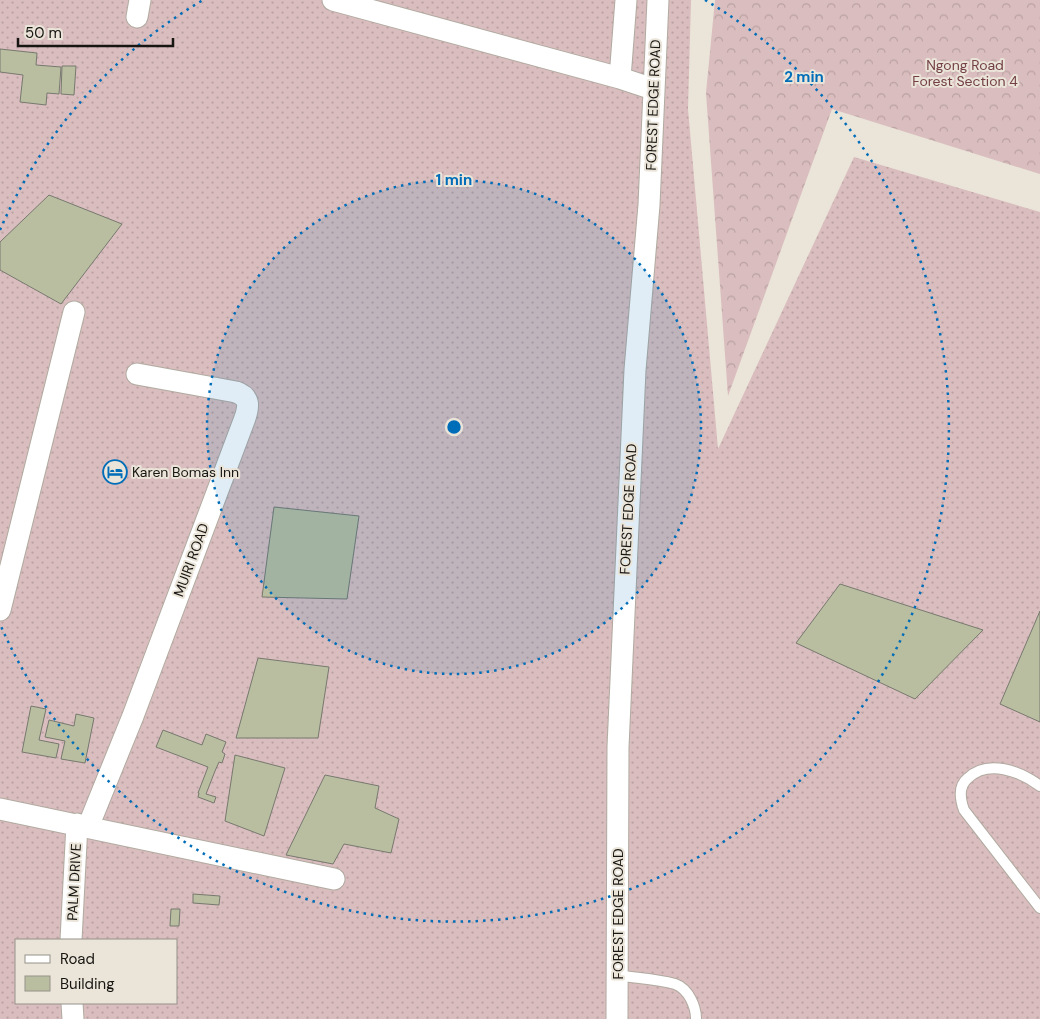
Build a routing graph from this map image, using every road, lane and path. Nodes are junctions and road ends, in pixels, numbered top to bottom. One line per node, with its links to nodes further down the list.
1 (333, 0): 4 (street)
2 (626, 0): 4 (street)
3 (658, 0): 5 (street, FOREST EDGE ROAD)
4 (620, 78): 5 (street)
5 (653, 89): 15 (street, FOREST EDGE ROAD)
6 (74, 312): 8 (street)
7 (137, 374): 11 (street, MUIRI ROAD)
8 (0, 610)
9 (1040, 786): 13 (lane)
10 (0, 809): 11 (street)
11 (83, 826): 12 (street); 14 (street, PALM DRIVE)
12 (334, 879)
13 (1040, 908)
14 (71, 939)
15 (617, 975): 18 (street, FOREST EDGE ROAD); 19 (lane)
16 (72, 1004): 17 (street)
17 (73, 1019)
18 (617, 1019)
19 (696, 1019)

